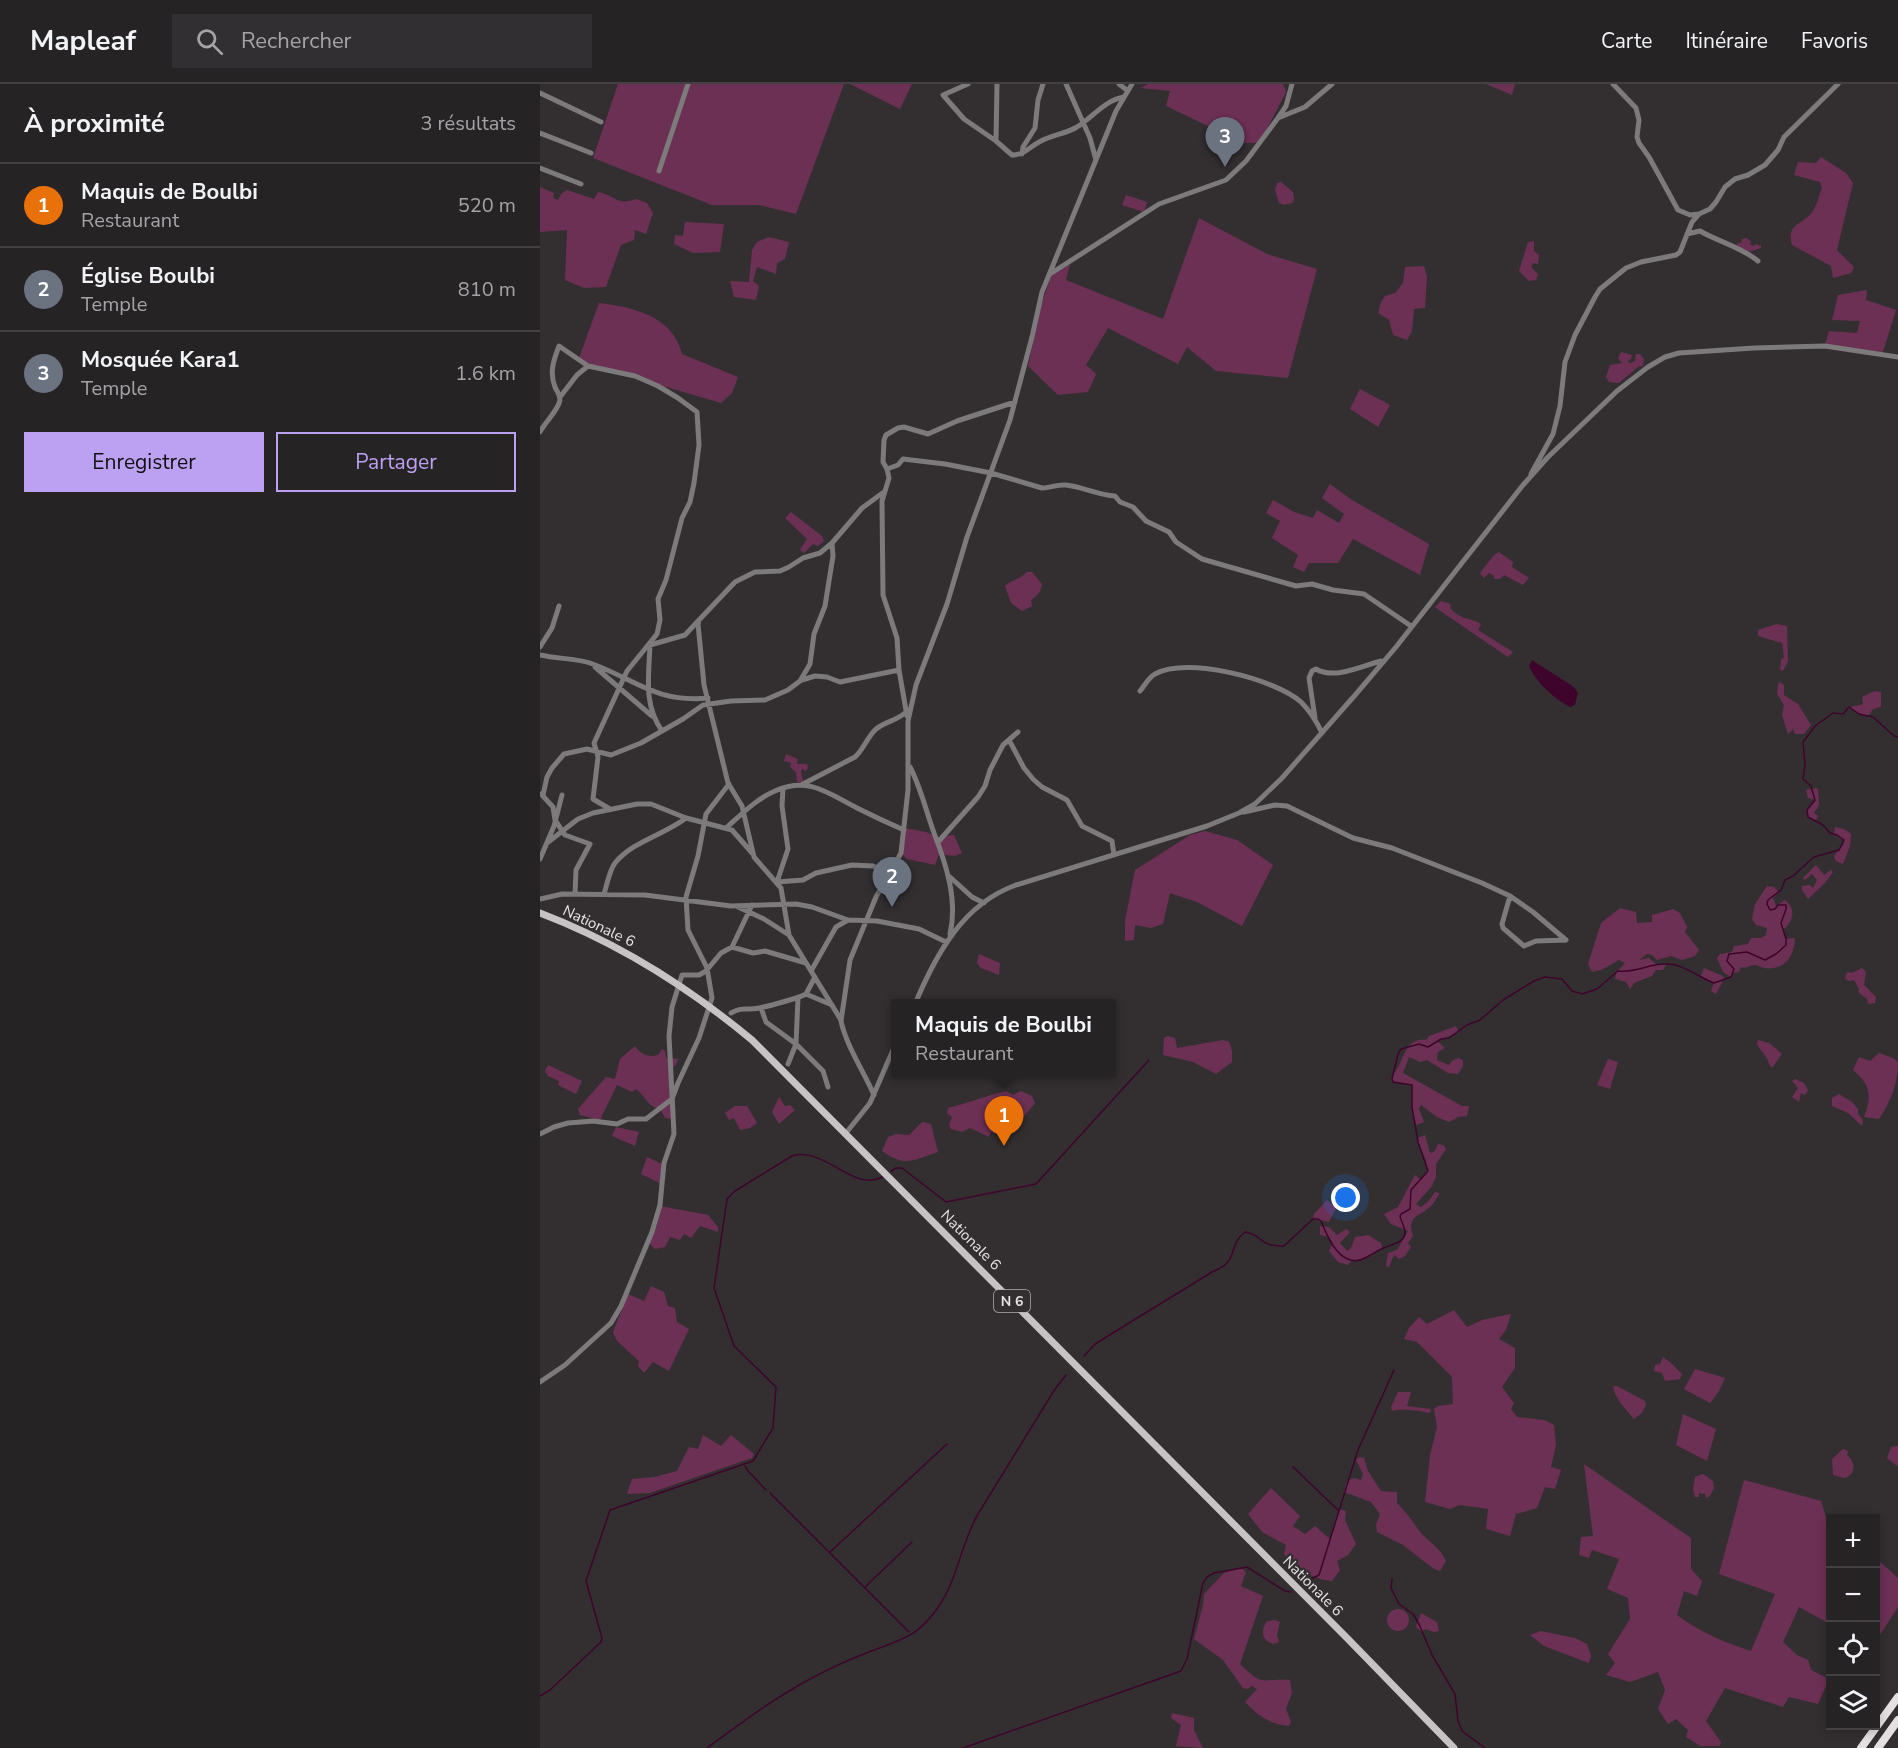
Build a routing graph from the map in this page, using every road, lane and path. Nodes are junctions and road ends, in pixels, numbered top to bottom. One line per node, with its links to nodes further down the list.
1 (688, 84): 24 (street)
2 (968, 84): 19 (street)
3 (997, 84): 19 (street)
4 (1043, 84): 21 (street)
5 (1066, 84): 17 (street)
6 (1119, 84): 12 (street)
7 (1132, 84): 12 (street)
8 (1292, 84): 15 (street)
9 (1332, 84): 15 (street)
10 (1612, 84): 26 (street)
11 (1838, 84): 26 (street)
12 (1128, 91): 14 (street)
13 (540, 93): 16 (street)
14 (1125, 97): 17 (street); 22 (street)
15 (1278, 118): 29 (street)
16 (601, 122)
17 (1083, 122): 21 (street); 22 (street)
18 (540, 133): 20 (street)
19 (996, 141): 21 (street)
20 (591, 153)
21 (1022, 154)
22 (1096, 160): 29 (street)
23 (540, 168): 25 (street)
24 (659, 171)
25 (581, 183)
26 (1699, 214): 27 (street)
27 (1687, 234): 28 (street); 37 (street)
28 (1758, 261)
29 (1048, 275): 33 (street)
30 (1898, 357): 37 (street)
31 (588, 366): 32 (street); 32 (street); 43 (street)
32 (560, 396): 34 (street)
33 (1015, 402): 35 (street); 36 (street)
34 (540, 432)
35 (887, 469): 36 (street); 38 (street)
36 (991, 473): 42 (street); 55 (street)
37 (1529, 478): 42 (street)
38 (884, 492): 39 (street); 48 (street)
39 (832, 543): 41 (street); 50 (street)
40 (559, 606): 44 (street)
41 (699, 620): 43 (street); 54 (street)
42 (1411, 626): 46 (street)
43 (650, 645): 49 (street); 52 (street)
44 (540, 647)
45 (540, 656): 47 (street)
46 (1383, 661): 58 (street); 62 (street)
47 (590, 663): 49 (street); 51 (street)
48 (899, 670): 50 (street); 56 (street)
49 (623, 679): 51 (street); 52 (street)
50 (800, 681): 54 (street)
51 (619, 687): 57 (street); 64 (street)
52 (647, 690): 54 (street); 57 (street)
53 (1140, 691): 58 (street)
54 (709, 701): 60 (street); 66 (street)
55 (911, 706): 56 (street); 59 (street)
56 (907, 713): 59 (street); 67 (street)
57 (653, 717): 60 (street)
58 (1316, 719): 62 (street)
59 (908, 721): 65 (street)
60 (662, 731): 64 (street)
61 (1018, 732): 63 (street)
62 (1322, 733): 73 (street)
63 (1010, 740): 80 (street); 82 (street)
64 (596, 750): 69 (street); 71 (street)
65 (909, 764): 78 (street); 80 (street)
66 (729, 784): 72 (street); 76 (street)
67 (801, 785): 68 (street); 78 (street)
68 (783, 788): 72 (street); 87 (street)
69 (541, 794): 75 (street)
70 (562, 795): 75 (street)
71 (610, 809): 74 (street); 79 (street)
72 (743, 813): 77 (street); 83 (street)
73 (1239, 813): 82 (street); 90 (street)
74 (686, 818): 76 (street); 89 (street)
75 (555, 820): 79 (street); 81 (street)
76 (704, 824): 77 (street); 92 (street)
77 (726, 828): 83 (street)
78 (904, 830): 85 (street)
79 (562, 831): 81 (street); 88 (street)
80 (938, 842): 86 (street)
81 (547, 843): 84 (street)
82 (1114, 855): 93 (street)
83 (754, 857): 87 (street)
84 (540, 859)
85 (889, 873): 87 (street); 98 (street)
86 (949, 876): 93 (street); 100 (street)
87 (777, 882): 94 (street)
88 (575, 894): 89 (street); 91 (street)
89 (604, 894): 92 (street)
90 (1510, 896): 90 (street)
91 (540, 899)
92 (685, 900): 95 (street); 103 (street)
93 (984, 903): 100 (street)
94 (785, 904): 95 (street); 97 (street); 99 (street)
95 (750, 908): 99 (street); 101 (street)
96 (540, 913): 105 (main road, Nationale 6 / N 6)
97 (848, 920): 98 (street); 104 (street)
98 (867, 921): 100 (street); 113 (street)
99 (789, 935): 102 (street)
100 (947, 940): 108 (street)
101 (732, 947): 102 (street); 103 (street)
102 (806, 963): 104 (street)
103 (706, 971): 105 (street); 109 (street)
104 (813, 974): 106 (street); 110 (street)
105 (679, 984): 109 (main road, Nationale 6 / N 6); 119 (street)
106 (806, 994): 107 (street); 110 (street)
107 (798, 998): 111 (street); 114 (street)
108 (917, 999)
109 (709, 1005): 119 (street); 120 (main road, Nationale 6 / N 6)
110 (833, 1005): 113 (street)
111 (761, 1008): 112 (street); 114 (street)
112 (731, 1013)
113 (841, 1021): 118 (street)
114 (796, 1044): 116 (street); 117 (street)
115 (891, 1055): 118 (street)
116 (788, 1064)
117 (828, 1087)
118 (874, 1095): 120 (street)
119 (672, 1099): 121 (street); 122 (street)
120 (846, 1133): 125 (main road, Nationale 6 / N 6)
121 (540, 1134)
122 (540, 1382)
123 (1898, 1697): 126 (highway)
124 (1898, 1720): 127 (highway)
125 (1455, 1748)
126 (1861, 1748)
127 (1878, 1748)

